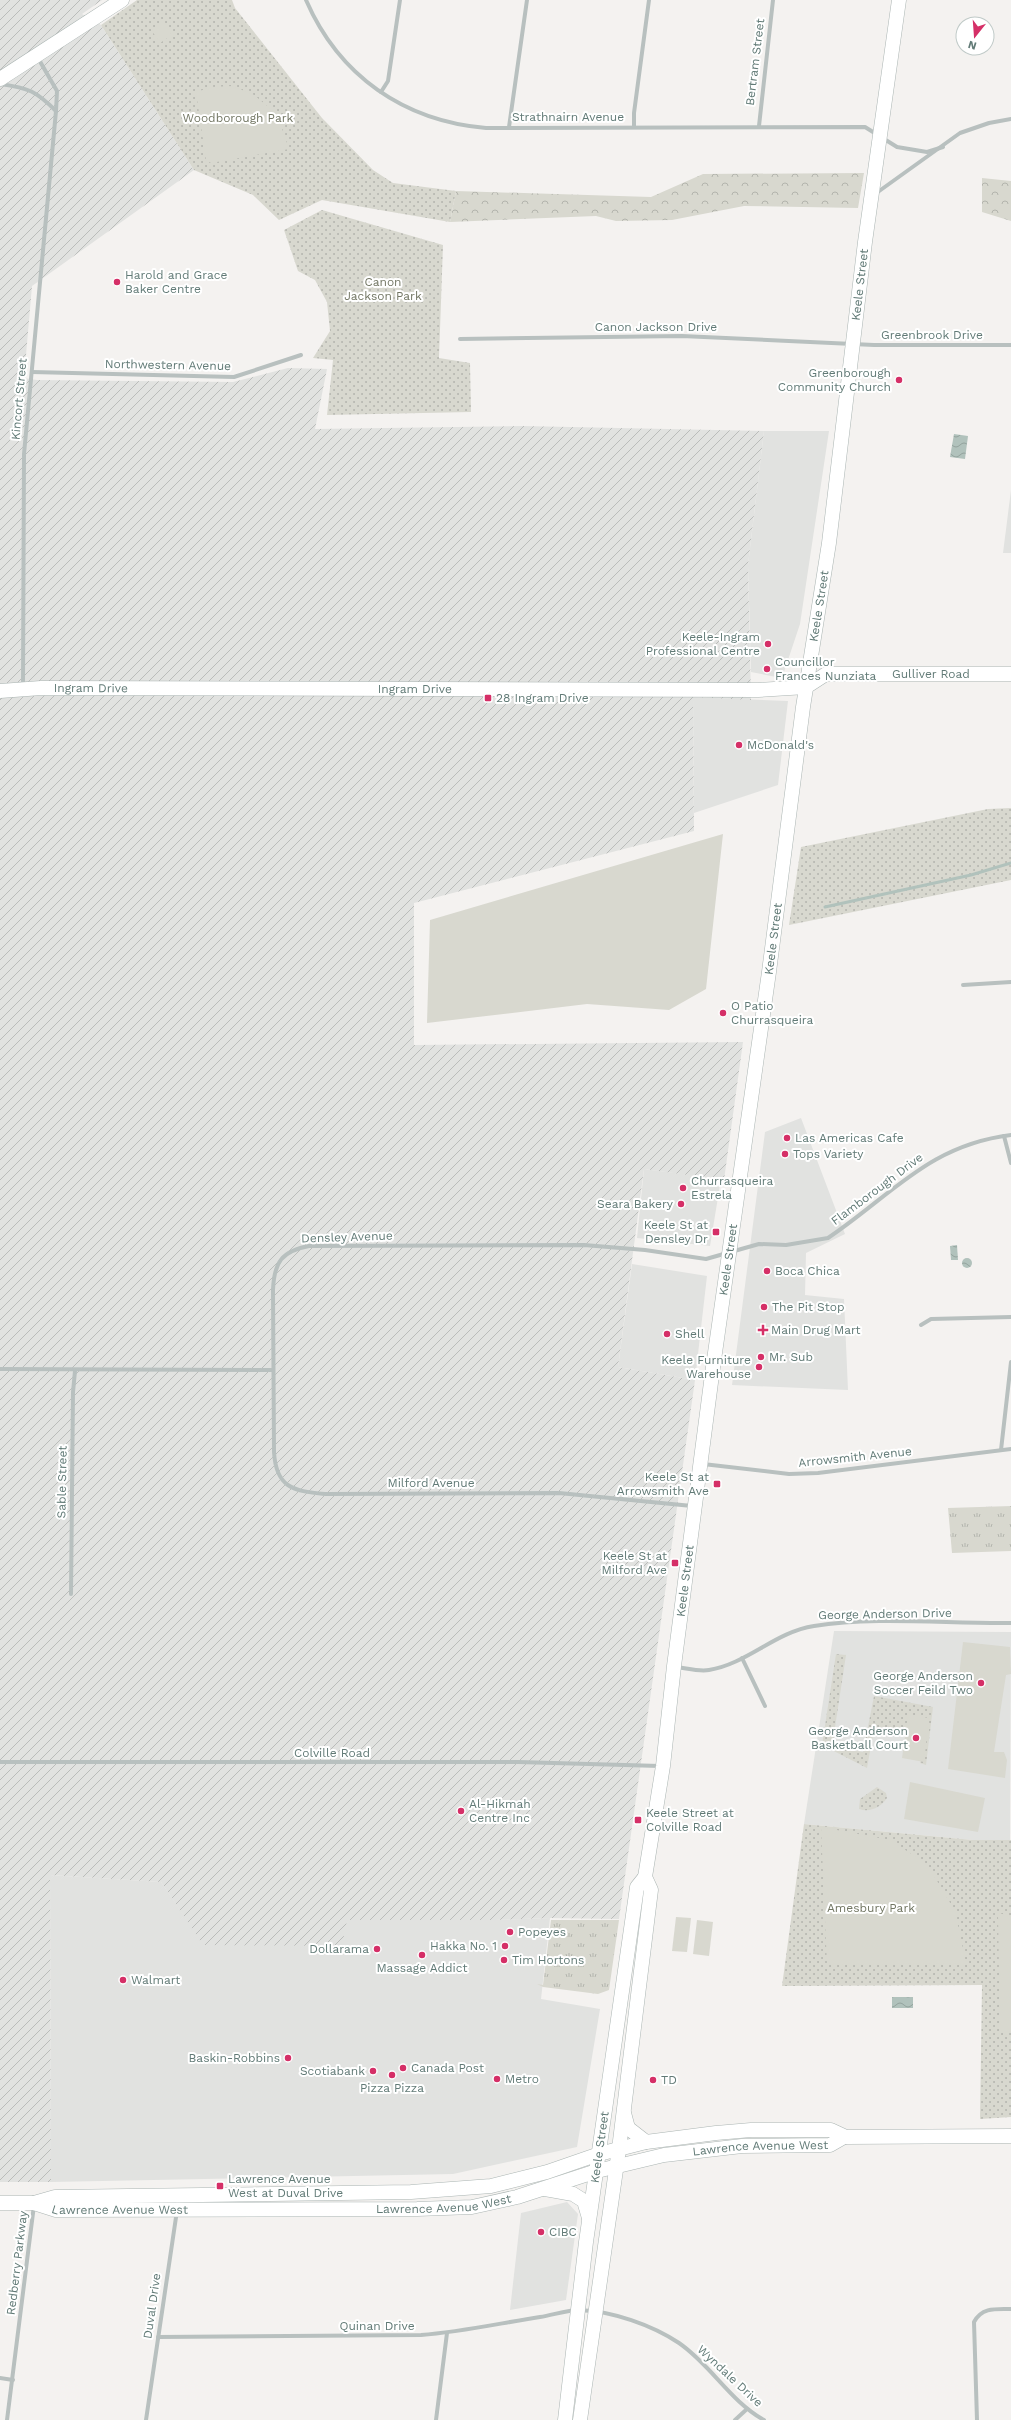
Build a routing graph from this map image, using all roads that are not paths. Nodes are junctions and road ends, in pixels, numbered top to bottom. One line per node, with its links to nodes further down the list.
1 (122, 0): 8 (main road)
2 (306, 0): 11 (street, Strathnairn Avenue)
3 (400, 0): 11 (street)
4 (527, 0): 15 (street)
5 (649, 0): 16 (street)
6 (773, 0): 14 (street, Bertram Street)
7 (899, 0): 17 (main road, Keele Street)
8 (36, 56): 9 (main road); 12 (street, Kincort Street)
9 (0, 79)
10 (0, 84): 12 (street)
11 (381, 92): 15 (street, Strathnairn Avenue)
12 (56, 111): 24 (street, Kincort Street)
13 (1011, 119): 18 (street)
14 (759, 126): 16 (street, Strathnairn Avenue); 17 (street, Strathnairn Avenue)
15 (509, 127): 16 (street, Strathnairn Avenue)
16 (634, 127)
17 (880, 137): 18 (street, Strathnairn Avenue); 19 (main road, Keele Street)
18 (943, 147): 19 (street)
19 (872, 195): 21 (main road, Keele Street)
20 (460, 339): 21 (street, Canon Jackson Drive)
21 (853, 344): 22 (street, Greenbrook Drive); 26 (main road, Keele Street)
22 (1011, 345)
23 (301, 355): 24 (street, Northwestern Avenue)
24 (32, 372): 27 (street, Kincort Street)
25 (1011, 674): 26 (main road, Gulliver Road)
26 (806, 687): 27 (main road, Ingram Drive); 34 (main road, Keele Street)
27 (23, 689): 28 (main road, Ingram Drive)
28 (0, 691)
29 (1011, 982): 30 (street)
30 (963, 985)
31 (1011, 1135): 32 (street, Flamborough Drive)
32 (1004, 1136): 33 (street); 34 (street, Flamborough Drive)
33 (1011, 1162)
34 (729, 1251): 39 (street, Densley Avenue); 43 (main road, Keele Street)
35 (1011, 1317): 36 (street)
36 (921, 1325)
37 (1011, 1362): 42 (street)
38 (0, 1370): 40 (street)
39 (272, 1370): 40 (street); 44 (street, Milford Avenue)
40 (75, 1371): 45 (street, Sable Street)
41 (1011, 1449): 42 (street, Arrowsmith Avenue)
42 (1001, 1450): 43 (street, Arrowsmith Avenue)
43 (701, 1464): 44 (main road, Keele Street)
44 (696, 1507): 48 (main road, Keele Street)
45 (71, 1594)
46 (1011, 1623): 47 (street, George Anderson Drive)
47 (742, 1658): 48 (street, George Anderson Drive); 49 (street)
48 (674, 1666): 51 (main road, Keele Street)
49 (765, 1706)
50 (0, 1762): 51 (street, Colville Road)
51 (663, 1766): 52 (main road, Keele Street)
52 (646, 1878): 53 (main road, Keele Street); 54 (main road, Keele Street)
53 (620, 2005): 54 (main road); 60 (main road, Keele Street)
54 (637, 2006): 55 (main road, Keele Street)
55 (623, 2109): 58 (main road); 59 (main road, Keele Street)
56 (1011, 2136): 57 (main road, Lawrence Avenue West)
57 (844, 2137): 58 (main road, Lawrence Avenue West); 61 (main road, Lawrence Avenue West)
58 (646, 2142): 59 (main road, Lawrence Avenue West)
59 (619, 2149): 60 (main road, Lawrence Avenue West); 61 (main road, Keele Street)
60 (599, 2154): 62 (main road, Keele Street); 64 (main road, Lawrence Avenue West)
61 (616, 2167): 62 (main road, Lawrence Avenue West); 73 (main road, Keele Street)
62 (597, 2171): 63 (main road, Lawrence Avenue West); 70 (main road, Keele Street)
63 (542, 2188): 69 (main road, Lawrence Avenue West); 70 (main road)
64 (411, 2192): 65 (main road, Lawrence Avenue West); 69 (main road)
65 (179, 2195): 67 (main road, Lawrence Avenue West); 68 (street, Duval Drive)
66 (0, 2203): 67 (main road, Lawrence Avenue West)
67 (34, 2203): 68 (main road, Lawrence Avenue West); 77 (street, Redberry Parkway)
68 (177, 2209): 69 (main road, Lawrence Avenue West); 75 (street, Duval Drive)
69 (417, 2209)
70 (590, 2220): 72 (main road, Keele Street)
71 (1011, 2309): 86 (street)
72 (578, 2310): 73 (street, Quinan Drive); 74 (street, Quinan Drive); 82 (main road, Keele Street)
73 (594, 2312): 78 (street, Wyndale Drive); 83 (main road, Keele Street)
74 (447, 2333): 75 (street, Quinan Drive); 81 (street)
75 (158, 2337): 80 (street, Duval Drive)
76 (0, 2378): 77 (street)
77 (13, 2380): 79 (street, Redberry Parkway)
78 (747, 2409): 84 (street); 85 (street, Wyndale Drive)
79 (7, 2420)
80 (146, 2420)
81 (436, 2420)
82 (565, 2420)
83 (580, 2420)
84 (735, 2420)
85 (764, 2420)
86 (977, 2420)

